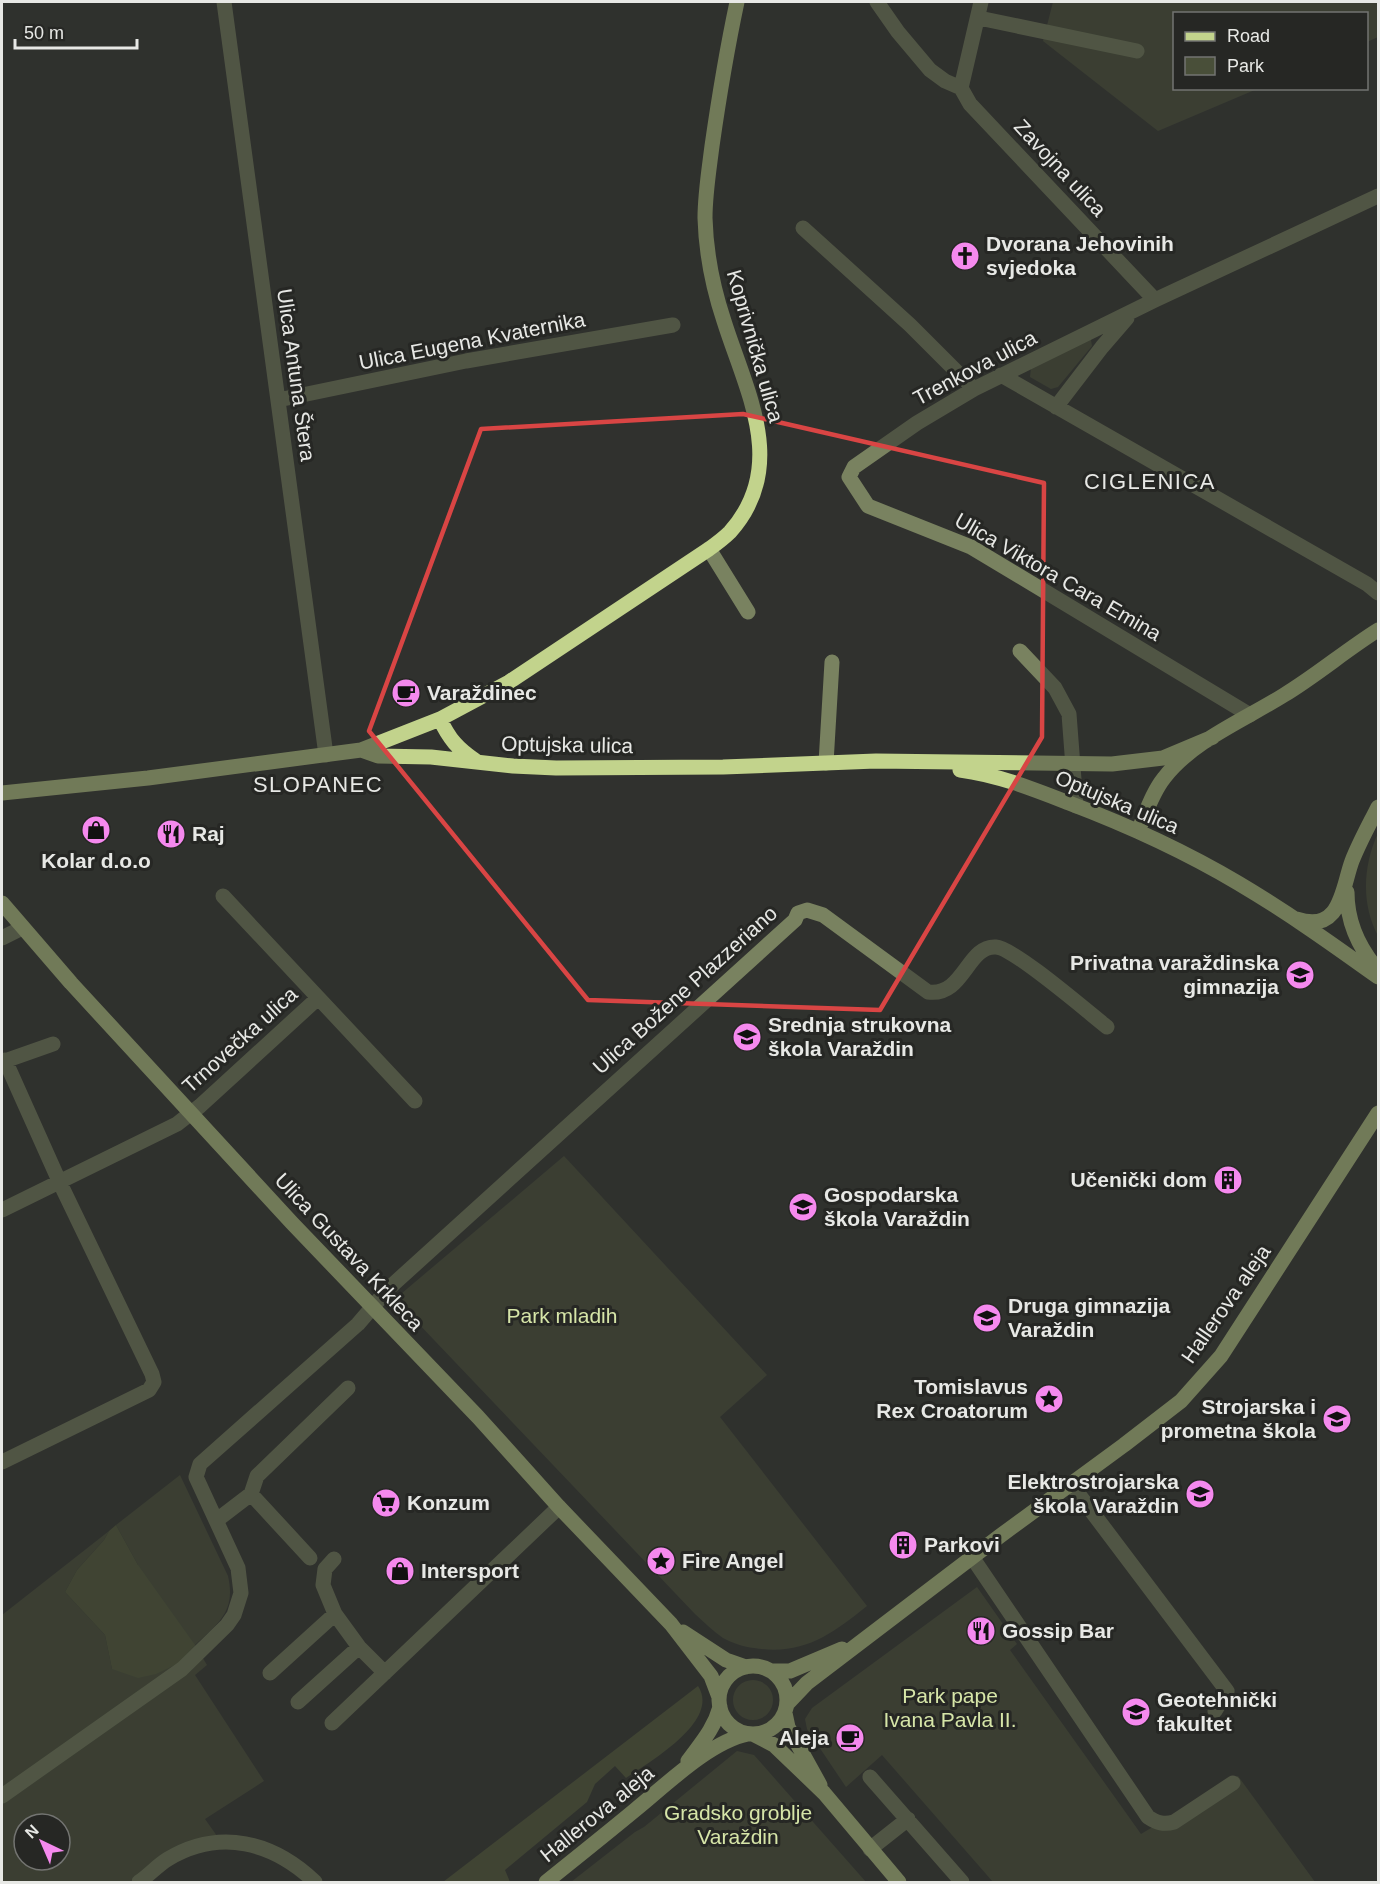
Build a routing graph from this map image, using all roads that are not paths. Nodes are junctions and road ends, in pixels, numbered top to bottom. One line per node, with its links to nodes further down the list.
1 (224, 2): 15 (street, Ulica Antuna Štera)
2 (736, 2): 18 (main road, Koprivnička ulica)
3 (877, 2): 7 (street, Zavojna ulica)
4 (981, 2): 5 (street)
5 (979, 18): 6 (street); 7 (street)
6 (1137, 51)
7 (961, 88): 10 (street, Zavojna ulica)
8 (1378, 196): 10 (street, Trenkova ulica)
9 (803, 228): 14 (street)
10 (1155, 300): 11 (street, Trenkova ulica)
11 (1132, 312): 13 (street, Trenkova ulica); 16 (street, Trenkova ulica)
12 (674, 325): 15 (street, Ulica Eugena Kvaternika)
13 (1001, 375): 14 (street, Trenkova ulica); 16 (street)
14 (974, 389): 17 (street, Trenkova ulica)
15 (278, 400): 28 (street, Ulica Antuna Štera)
16 (1056, 407): 19 (street)
17 (849, 477): 24 (street, Ulica Viktora Cara Emina)
18 (709, 549): 20 (street); 25 (main road, Koprivnička ulica)
19 (1378, 593)
20 (748, 612)
21 (1378, 630): 24 (main road)
22 (1020, 651): 32 (street)
23 (832, 662): 31 (street)
24 (1250, 715): 26 (main road)
25 (440, 719): 27 (main road); 30 (main road, Optujska ulica)
26 (1213, 737): 32 (main road, Optujska ulica); 36 (main road)
27 (361, 750): 28 (main road); 30 (main road)
28 (326, 754): 33 (main road)
29 (909, 761): 31 (main road, Optujska ulica); 32 (main road, Optujska ulica); 34 (main road, Optujska ulica)
30 (478, 763): 31 (main road, Optujska ulica)
31 (826, 763)
32 (1073, 763): 34 (street)
33 (2, 793)
34 (1076, 806): 36 (main road, Optujska ulica)
35 (1378, 807): 37 (main road)
36 (1138, 831): 40 (main road, Optujska ulica)
37 (1347, 880): 40 (main road); 43 (main road)
38 (223, 896): 45 (street)
39 (2, 903): 41 (main road, Ulica Gustava Krkleca)
40 (1294, 918): 44 (main road, Optujska ulica)
41 (22, 928): 42 (street); 51 (main road, Ulica Gustava Krkleca)
42 (2, 938)
43 (1378, 970)
44 (1378, 977)
45 (318, 998): 49 (street); 51 (street, Trnovečka ulica)
46 (1107, 1027): 54 (street, Ulica Božene Plazzeriano)
47 (53, 1044): 48 (street)
48 (3, 1061): 52 (street)
49 (415, 1101)
50 (1378, 1113): 57 (main road, Hallerova aleja)
51 (191, 1114): 52 (street, Trnovečka ulica); 54 (main road, Ulica Gustava Krkleca)
52 (60, 1183): 53 (street, Trnovečka ulica); 56 (street)
53 (2, 1210)
54 (372, 1308): 59 (main road, Ulica Gustava Krkleca); 60 (street)
55 (348, 1388): 58 (street)
56 (2, 1462)
57 (1071, 1484): 61 (main road, Hallerova aleja); 75 (street)
58 (251, 1494): 60 (street); 62 (street)
59 (559, 1507): 65 (main road, Ulica Gustava Krkleca); 71 (street)
60 (218, 1520): 82 (street)
61 (972, 1557): 66 (main road, Hallerova aleja); 80 (street)
62 (310, 1558)
63 (334, 1559): 64 (street)
64 (335, 1614): 67 (street); 70 (street)
65 (671, 1624): 68 (main road, Ulica Gustava Krkleca); 73 (main road, Ulica Gustava Krkleca)
66 (869, 1636): 69 (main road, Hallerova aleja); 74 (main road, Hallerova aleja)
67 (359, 1647): 71 (street); 72 (street)
68 (746, 1667): 69 (main road); 73 (main road)
69 (772, 1671): 74 (main road)
70 (270, 1673)
71 (385, 1673): 76 (street)
72 (298, 1702)
73 (720, 1702): 77 (main road); 78 (main road, Hallerova aleja)
74 (786, 1709): 77 (main road); 81 (main road)
75 (1215, 1711)
76 (332, 1723)
77 (751, 1734): 78 (main road, Hallerova aleja); 81 (main road)
78 (675, 1777): 87 (main road, Hallerova aleja)
79 (870, 1777): 83 (street)
80 (1233, 1783)
81 (824, 1793): 84 (main road)
82 (2, 1796)
83 (908, 1820): 84 (street); 89 (street)
84 (870, 1849): 88 (main road)
85 (310, 1881): 86 (street)
86 (139, 1882)
87 (546, 1882)
88 (899, 1882)
89 (962, 1882)

